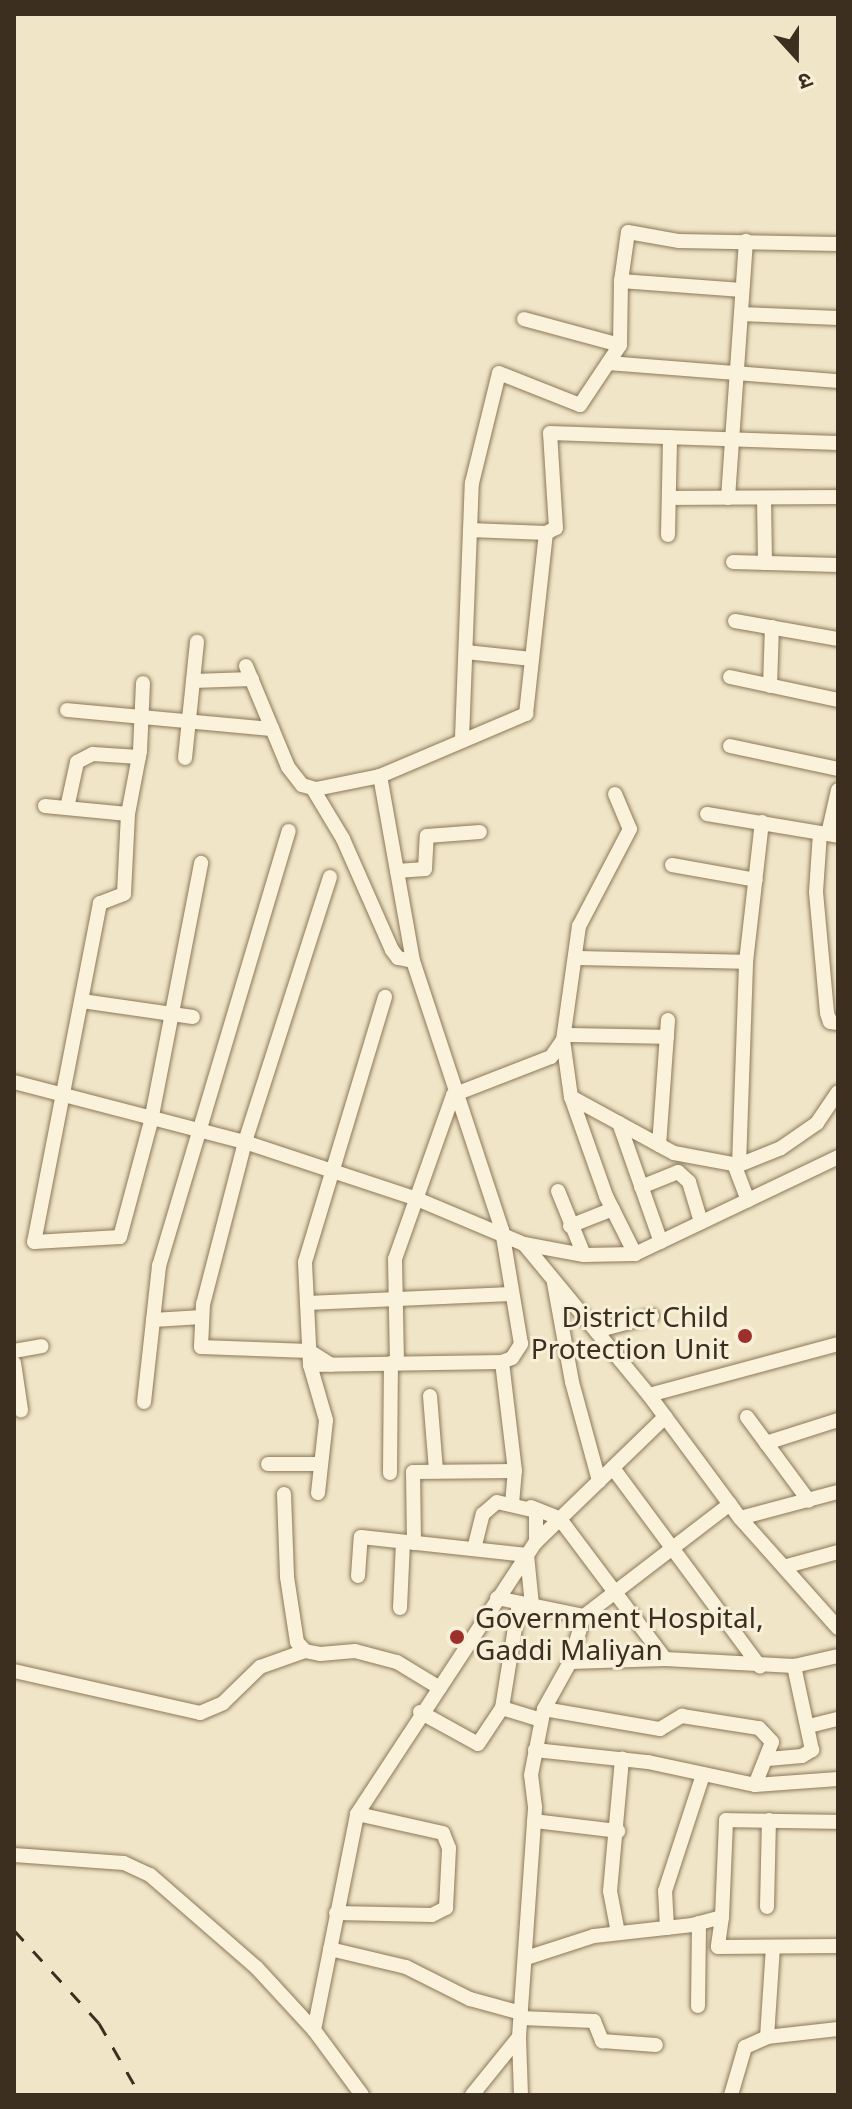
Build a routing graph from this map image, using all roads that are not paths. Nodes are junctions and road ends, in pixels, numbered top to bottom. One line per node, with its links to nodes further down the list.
1 (746, 241): 2 (street); 3 (street); 4 (street)
2 (838, 244)
3 (621, 281): 4 (street); 8 (street)
4 (742, 290): 5 (street)
5 (741, 314): 6 (street); 10 (street)
6 (838, 318)
7 (524, 319): 8 (street)
8 (620, 345): 9 (street)
9 (608, 363): 10 (street); 19 (street)
10 (736, 373): 11 (street); 13 (street)
11 (838, 381)
12 (670, 437): 13 (street); 16 (street); 20 (street)
13 (731, 439): 14 (street); 17 (street)
14 (838, 443)
15 (838, 497): 18 (street)
16 (669, 498): 17 (street); 21 (street)
17 (728, 498): 18 (street)
18 (764, 498): 23 (street)
19 (470, 530): 20 (street); 29 (street)
20 (546, 533): 30 (street)
21 (668, 535)
22 (733, 562): 23 (street)
23 (765, 563): 24 (street)
24 (838, 565)
25 (735, 621): 26 (street)
26 (772, 627): 27 (street); 34 (street)
27 (838, 639)
28 (197, 642): 32 (street)
29 (466, 652): 30 (street); 40 (street)
30 (532, 659): 40 (street)
31 (730, 677): 34 (street)
32 (193, 681): 38 (street); 39 (street)
33 (143, 683): 37 (street)
34 (770, 686): 35 (street)
35 (838, 700)
36 (67, 710): 37 (street)
37 (143, 717): 38 (street); 42 (street)
38 (189, 722): 39 (street); 43 (street)
39 (272, 729): 46 (street)
40 (462, 738): 45 (street)
41 (730, 746): 44 (street)
42 (139, 757): 50 (street); 51 (street)
43 (185, 758)
44 (838, 769)
45 (380, 776): 46 (street); 59 (street)
46 (313, 789): 63 (street)
47 (838, 790): 56 (street)
48 (615, 794): 62 (street)
49 (45, 806): 50 (street)
50 (67, 808): 51 (street)
51 (128, 814): 66 (street)
52 (707, 814): 53 (street)
53 (762, 822): 56 (street); 61 (street)
54 (289, 831): 80 (street)
55 (480, 832): 59 (street)
56 (829, 834): 70 (street)
57 (201, 863): 67 (street)
58 (672, 865): 61 (street)
59 (397, 871): 63 (street)
60 (330, 877): 81 (street)
61 (756, 880): 64 (street)
62 (575, 958): 64 (street); 72 (street)
63 (413, 961): 75 (street)
64 (746, 962): 84 (street)
65 (385, 997): 85 (street)
66 (82, 1001): 67 (street); 77 (street)
67 (171, 1017): 68 (street); 78 (street)
68 (193, 1017)
69 (668, 1020): 71 (street)
70 (838, 1023)
71 (667, 1037): 72 (street); 82 (street)
72 (564, 1038): 75 (street); 76 (street)
73 (14, 1082): 77 (street)
74 (838, 1092): 84 (street)
75 (453, 1095): 88 (street); 93 (street)
76 (571, 1097): 79 (street); 90 (street)
77 (64, 1098): 78 (street); 78 (street)
78 (151, 1121): 80 (street)
79 (619, 1123): 82 (street); 86 (street)
80 (201, 1134): 81 (street); 104 (street)
81 (245, 1142): 85 (street); 103 (street)
82 (659, 1145): 84 (street)
83 (837, 1162): 89 (street)
84 (736, 1164): 89 (street)
85 (334, 1172): 88 (street); 101 (street)
86 (641, 1187): 91 (street); 94 (street)
87 (558, 1191): 92 (street)
88 (417, 1199): 93 (street); 100 (street)
89 (748, 1200): 91 (street)
90 (613, 1209): 92 (street); 96 (street)
91 (701, 1222): 94 (street)
92 (570, 1226): 97 (street)
93 (502, 1230): 95 (street); 99 (street)
94 (661, 1242): 96 (street)
95 (524, 1244): 97 (street); 98 (street)
96 (635, 1254): 97 (street)
97 (584, 1255)
98 (553, 1279): 105 (street); 127 (street)
99 (511, 1294): 100 (street); 110 (street)
100 (396, 1299): 101 (street); 112 (street)
101 (307, 1303): 109 (street)
102 (652, 1316): 105 (street)
103 (202, 1317): 104 (street); 109 (street)
104 (153, 1320): 115 (street)
105 (596, 1331): 113 (street)
106 (838, 1344): 113 (street)
107 (42, 1346): 108 (street)
108 (14, 1351)
109 (309, 1358): 112 (street); 122 (street)
110 (502, 1362): 112 (street); 125 (street)
111 (14, 1363): 116 (street)
112 (394, 1363): 126 (street)
113 (649, 1395): 117 (street)
114 (430, 1396): 124 (street)
115 (144, 1402)
116 (21, 1410)
117 (665, 1417): 123 (street); 133 (street)
118 (747, 1417): 120 (street)
119 (838, 1420): 120 (street)
120 (766, 1443): 131 (street)
121 (268, 1464): 122 (street)
122 (319, 1464): 129 (street)
123 (613, 1468): 127 (street); 139 (street)
124 (436, 1471): 125 (street); 137 (street)
125 (515, 1471): 132 (street)
126 (390, 1473)
127 (599, 1481): 136 (street)
128 (838, 1492): 131 (street)
129 (318, 1493)
130 (284, 1494): 151 (street)
131 (809, 1501): 135 (street)
132 (512, 1504): 134 (street); 140 (street)
133 (730, 1504): 135 (street); 139 (street)
134 (531, 1507): 136 (street); 138 (street)
135 (740, 1518): 143 (street)
136 (560, 1519): 138 (street); 145 (street)
137 (408, 1542): 140 (street); 144 (street); 148 (street)
138 (536, 1542): 142 (street)
139 (672, 1547): 145 (street); 156 (street)
140 (474, 1549): 142 (street)
141 (838, 1552): 143 (street)
142 (527, 1555): 146 (street); 147 (street)
143 (787, 1566): 150 (street)
144 (358, 1576)
145 (615, 1593): 149 (street); 153 (street)
146 (497, 1598): 147 (street); 158 (street)
147 (525, 1604): 149 (street); 159 (street)
148 (400, 1608)
149 (584, 1616): 154 (street)
150 (838, 1628)
151 (305, 1651): 157 (street); 158 (street)
152 (838, 1656): 155 (street)
153 (665, 1659): 154 (street); 156 (street)
154 (570, 1662): 161 (street)
155 (794, 1666): 156 (street); 163 (street)
156 (760, 1667)
157 (14, 1671)
158 (440, 1688): 160 (street)
159 (502, 1708): 160 (street); 161 (street)
160 (420, 1712): 170 (street)
161 (542, 1714): 164 (street); 166 (street)
162 (838, 1719): 163 (street)
163 (809, 1726): 166 (street)
164 (535, 1750): 165 (street); 172 (street)
165 (622, 1759): 167 (street); 174 (street)
166 (768, 1759): 169 (street)
167 (703, 1775): 169 (street); 180 (street)
168 (838, 1779): 169 (street)
169 (755, 1785)
170 (357, 1814): 177 (street); 177 (street)
171 (769, 1820): 173 (street); 176 (street); 178 (street)
172 (534, 1821): 174 (street); 185 (street)
173 (838, 1822)
174 (618, 1831): 181 (street)
175 (14, 1855): 189 (street)
176 (767, 1907)
177 (336, 1913): 184 (street)
178 (722, 1917): 179 (street); 183 (street)
179 (699, 1923): 180 (street); 186 (street)
180 (667, 1928): 181 (street)
181 (618, 1933): 185 (street)
182 (838, 1946): 183 (street)
183 (773, 1947): 191 (street)
184 (330, 1949): 187 (street); 189 (street)
185 (526, 1958): 187 (street)
186 (698, 2006)
187 (521, 2016): 190 (street); 192 (street)
188 (838, 2029): 191 (street)
189 (314, 2030): 193 (street)
190 (519, 2037): 194 (street); 195 (street)
191 (767, 2037): 196 (street)
192 (656, 2045)
193 (362, 2095)
194 (472, 2095)
195 (521, 2095)
196 (731, 2095)

